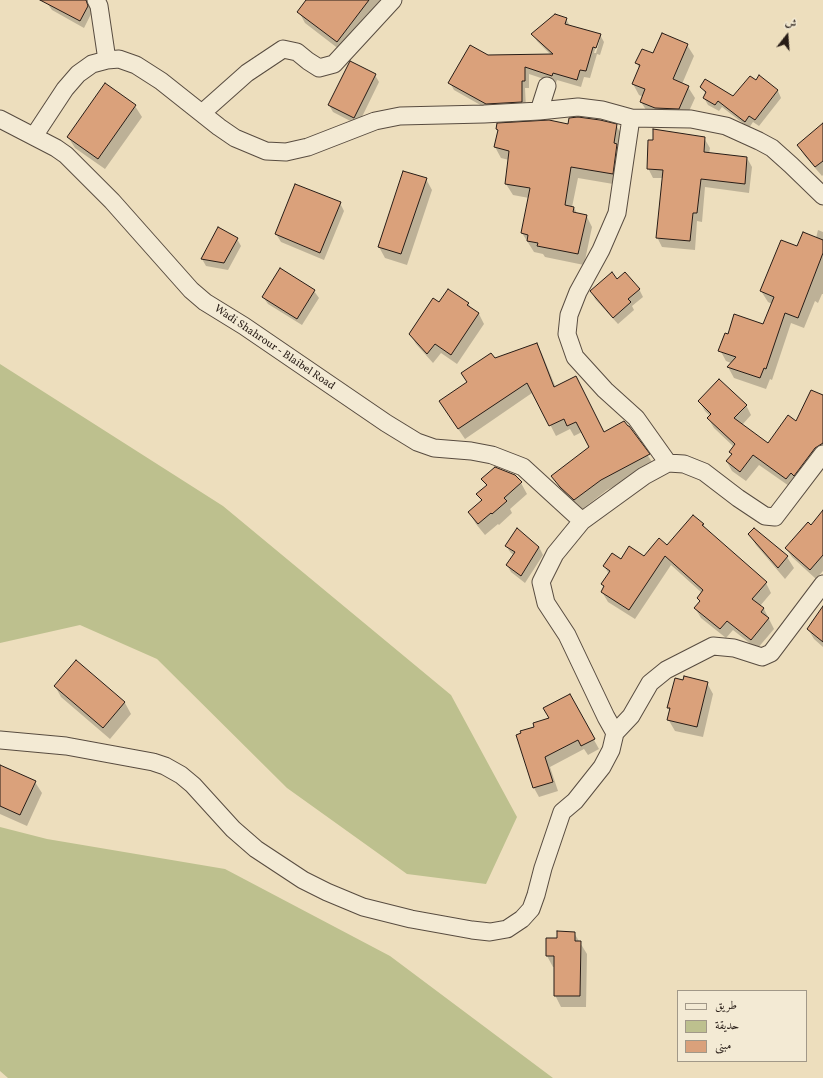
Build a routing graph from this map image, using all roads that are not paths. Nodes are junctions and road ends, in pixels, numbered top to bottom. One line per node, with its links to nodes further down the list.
1 (96, 0): 3 (street)
2 (393, 0): 6 (street)
3 (107, 60): 6 (street); 9 (street)
4 (547, 86): 5 (street)
5 (539, 111): 6 (street); 7 (street)
6 (202, 113)
7 (631, 118): 10 (street); 12 (street)
8 (0, 119): 9 (street, Wadi Shahrour - Blaibel Road)
9 (34, 136): 13 (street, Wadi Shahrour - Blaibel Road)
10 (823, 196)
11 (823, 454): 12 (street)
12 (668, 463): 13 (street)
13 (582, 521): 15 (street)
14 (823, 584): 15 (street)
15 (615, 733): 16 (street)
16 (0, 740)

